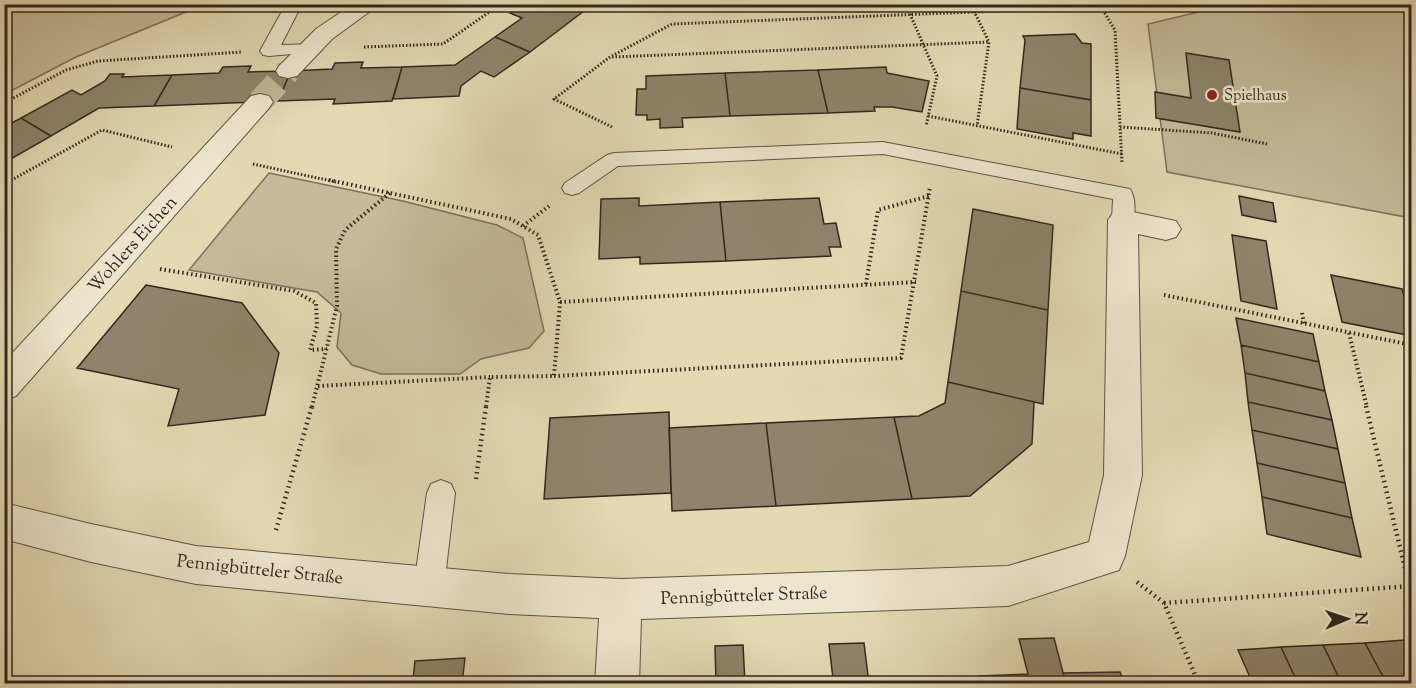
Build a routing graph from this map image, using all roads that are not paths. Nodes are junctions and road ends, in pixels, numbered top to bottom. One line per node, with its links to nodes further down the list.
1 (294, 4): 3 (lane)
2 (369, 4): 3 (street)
3 (308, 48): 4 (street)
4 (288, 71)
5 (260, 102): 9 (street, Wohlers Eichen)
6 (572, 188): 7 (lane)
7 (1123, 207): 8 (street); 13 (street, Pennigbütteler Straße)
8 (1166, 229)
9 (4, 386)
10 (441, 493): 12 (lane)
11 (4, 521): 12 (street, Pennigbütteler Straße)
12 (429, 586): 13 (street, Pennigbütteler Straße)
13 (621, 599): 14 (street)
14 (617, 684)

